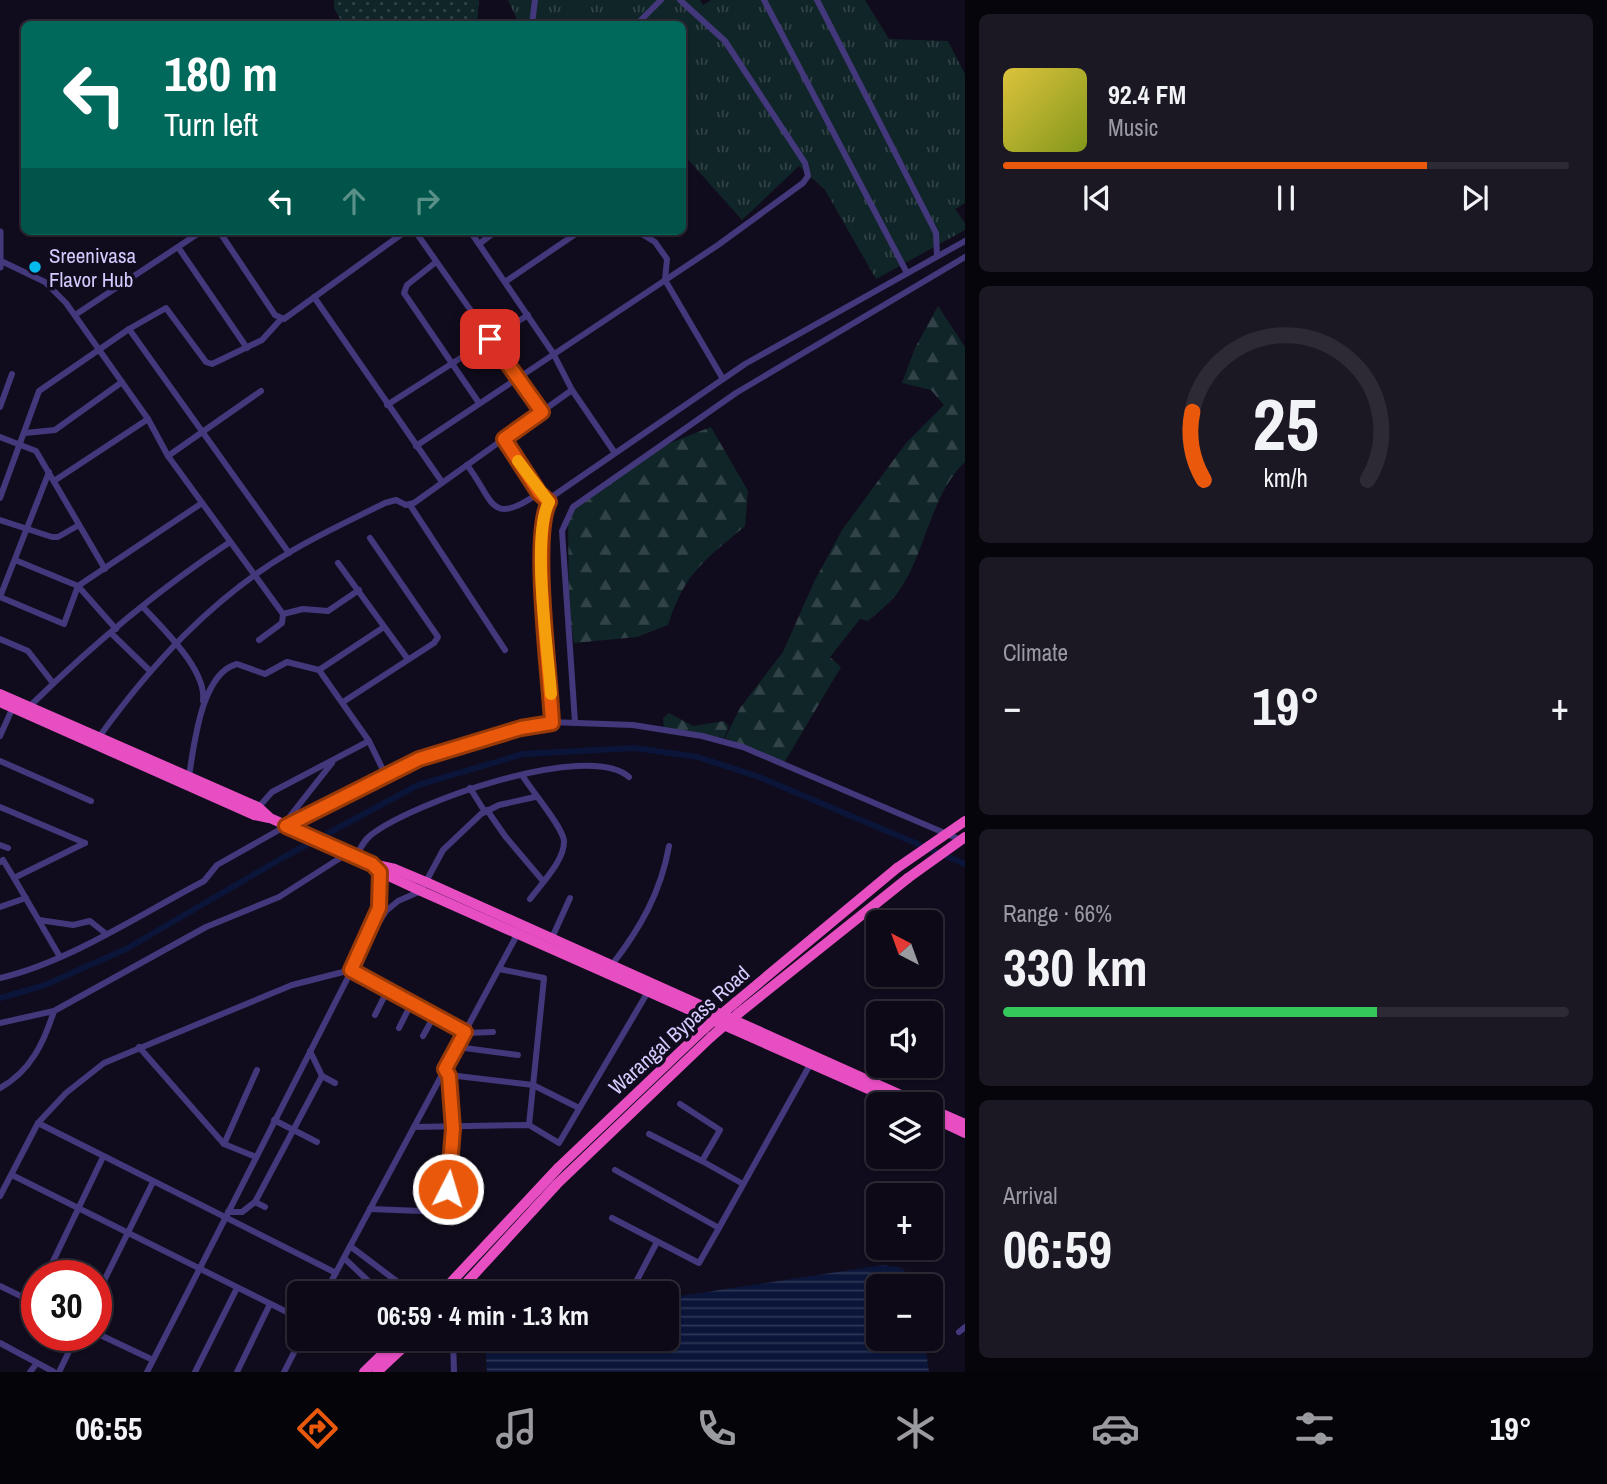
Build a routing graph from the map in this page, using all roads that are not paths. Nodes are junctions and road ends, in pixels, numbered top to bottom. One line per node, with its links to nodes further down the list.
1 (535, 0): 6 (street)
2 (661, 0): 7 (street)
3 (680, 0): 25 (street)
4 (764, 0): 24 (street)
5 (817, 0): 20 (street)
6 (532, 21)
7 (640, 21)
8 (0, 232): 23 (street)
9 (196, 235): 19 (street)
10 (222, 235): 30 (street)
11 (400, 235): 27 (street)
12 (418, 235): 22 (street)
13 (473, 235): 18 (street)
14 (491, 235): 18 (street)
15 (574, 235): 26 (street)
16 (644, 235): 25 (street)
17 (965, 241): 20 (street)
18 (479, 244): 26 (street)
19 (178, 247): 28 (street); 33 (street)
20 (937, 256): 24 (street)
21 (965, 257): 96 (street)
22 (436, 262): 32 (street); 36 (street)
23 (1, 264): 28 (street)
24 (907, 273): 39 (street)
25 (665, 280): 35 (street); 39 (street)
26 (505, 282): 29 (street)
27 (314, 297): 30 (street); 44 (street)
28 (75, 315): 34 (street)
29 (528, 315): 32 (street); 35 (street)
30 (281, 319): 33 (street)
31 (129, 329): 33 (street); 34 (street); 48 (street)
32 (490, 339): 36 (street); 38 (street)
33 (247, 348)
34 (99, 349): 40 (street); 49 (street)
35 (553, 353): 38 (street); 41 (street)
36 (451, 362): 43 (street); 44 (street)
37 (12, 374): 45 (street)
38 (517, 378): 43 (street); 46 (street)
39 (723, 379): 54 (street)
40 (122, 383): 47 (street); 49 (street)
41 (572, 390): 46 (street); 54 (street)
42 (261, 391): 48 (street)
43 (479, 403): 53 (street)
44 (387, 405): 53 (street)
45 (0, 407)
46 (542, 412): 51 (street)
47 (148, 419): 55 (street); 58 (street)
48 (202, 430): 55 (street); 70 (street)
49 (25, 433): 52 (street)
50 (0, 437): 52 (street)
51 (504, 439): 56 (street); 60 (street)
52 (20, 444): 57 (street); 61 (street)
53 (416, 446): 59 (street)
54 (615, 453): 62 (street)
55 (168, 456): 63 (street)
56 (467, 465): 59 (street); 60 (street)
57 (49, 472): 58 (street); 67 (street)
58 (54, 481): 66 (street)
59 (442, 482): 64 (street)
60 (539, 493): 62 (street)
61 (0, 498)
62 (549, 502): 97 (street)
63 (202, 503): 69 (street); 73 (street)
64 (411, 505): 70 (street); 85 (street)
65 (0, 520): 67 (street)
66 (79, 525): 67 (street); 73 (street)
67 (26, 529): 71 (street)
68 (370, 538): 86 (street)
69 (230, 542): 74 (street); 78 (street)
70 (289, 552): 74 (street)
71 (15, 559): 75 (street); 77 (street)
72 (338, 563): 76 (street)
73 (105, 569): 75 (street)
74 (254, 577): 79 (street); 84 (street)
75 (78, 586): 77 (street); 81 (street)
76 (359, 590): 79 (street); 80 (street)
77 (0, 597)
78 (143, 607): 81 (street); 84 (street)
79 (283, 614): 83 (street)
80 (384, 627): 86 (street); 88 (street)
81 (114, 632): 87 (street); 89 (street)
82 (0, 639): 89 (street)
83 (259, 640)
84 (176, 645): 87 (street); 94 (street)
85 (505, 650)
86 (407, 658): 92 (street)
87 (149, 670): 99 (street)
88 (319, 670): 92 (street); 94 (street)
89 (53, 683): 93 (street)
90 (0, 694): 93 (highway)
91 (0, 702): 95 (highway)
92 (343, 702): 100 (street)
93 (30, 706): 99 (highway)
94 (203, 706): 105 (street)
95 (13, 707): 98 (street); 111 (highway)
96 (575, 722): 97 (street); 115 (street)
97 (552, 723): 103 (street)
98 (0, 736)
99 (99, 737): 105 (highway)
100 (369, 741): 101 (street); 103 (street)
101 (335, 759): 111 (street); 114 (street)
102 (0, 761): 109 (street)
103 (385, 774): 114 (street)
104 (522, 775): 106 (street); 107 (street); 108 (street)
105 (188, 776): 111 (highway)
106 (629, 777)
107 (470, 788): 112 (street); 119 (street)
108 (535, 797): 112 (street); 124 (street)
109 (91, 801)
110 (0, 807): 123 (street)
111 (256, 811): 114 (highway)
112 (486, 811): 124 (street); 125 (street)
113 (965, 821): 150 (highway, Warangal Bypass Road, bridge)
114 (286, 826): 119 (highway); 132 (street)
115 (965, 839): 150 (highway, Warangal Bypass Road, bridge)
116 (0, 845): 118 (street)
117 (669, 846): 136 (street)
118 (8, 848)
119 (348, 853): 121 (highway); 143 (street)
120 (0, 862): 123 (street)
121 (372, 864): 122 (highway); 125 (highway)
122 (380, 872): 125 (highway); 134 (street)
123 (13, 878): 126 (street)
124 (543, 881): 128 (street)
125 (424, 887): 131 (highway); 134 (street)
126 (26, 898): 129 (street); 130 (street)
127 (570, 898): 133 (street)
128 (530, 899)
129 (0, 907)
130 (39, 920): 132 (street); 135 (street)
131 (519, 930): 133 (highway); 137 (street); 140 (highway)
132 (105, 933): 135 (street)
133 (551, 940): 136 (highway)
134 (366, 942): 138 (street)
135 (60, 957): 139 (street)
136 (611, 966): 156 (highway)
137 (499, 969): 148 (street); 161 (street)
138 (351, 970): 141 (street); 152 (street); 154 (street)
139 (0, 978)
140 (649, 990): 156 (highway); 166 (street)
141 (387, 991): 142 (street); 144 (street)
142 (411, 1004): 145 (street); 147 (street)
143 (54, 1010): 146 (street); 162 (street)
144 (375, 1015)
145 (434, 1016): 148 (street); 151 (street)
146 (0, 1023)
147 (399, 1028)
148 (465, 1032): 149 (street); 153 (street)
149 (493, 1032)
150 (707, 1033): 207 (highway, Warangal Bypass Road); 208 (highway, Warangal Bypass Road)
151 (423, 1036)
152 (139, 1046): 169 (street); 179 (street)
153 (457, 1047): 155 (street); 158 (street)
154 (310, 1051): 159 (street); 168 (street)
155 (519, 1055)
156 (813, 1060): 163 (highway); 164 (highway); 186 (street)
157 (257, 1070): 179 (street)
158 (447, 1072): 161 (street); 173 (street); 174 (street)
159 (322, 1076): 160 (street); 175 (street)
160 (335, 1083)
161 (533, 1085): 166 (street); 172 (street)
162 (0, 1087)
163 (878, 1092)
164 (892, 1092)
165 (680, 1104): 182 (street)
166 (579, 1108): 172 (street)
167 (943, 1114): 171 (highway)
168 (274, 1120): 175 (street); 181 (street)
169 (38, 1123): 180 (street); 184 (street)
170 (943, 1123): 176 (highway)
171 (965, 1124)
172 (529, 1125): 174 (street)
173 (414, 1127): 174 (street); 191 (street)
174 (453, 1129): 191 (street)
175 (293, 1130): 178 (street); 188 (street)
176 (965, 1133)
177 (649, 1134): 182 (street)
178 (317, 1143)
179 (224, 1144): 181 (street)
180 (103, 1157): 185 (street); 190 (street)
181 (256, 1157): 192 (street)
182 (702, 1161): 186 (street)
183 (615, 1170): 195 (street)
184 (12, 1175): 187 (street); 190 (street)
185 (153, 1182): 194 (street); 196 (street)
186 (743, 1184): 195 (street)
187 (0, 1196)
188 (255, 1202): 189 (street); 192 (street)
189 (265, 1207)
190 (78, 1208): 196 (street); 200 (street)
191 (370, 1209): 198 (street)
192 (228, 1212): 194 (street)
193 (612, 1218): 197 (street)
194 (225, 1219): 202 (street); 203 (street)
195 (719, 1228): 197 (street)
196 (128, 1233): 201 (street); 202 (street)
197 (657, 1241): 209 (street)
198 (350, 1246): 199 (street); 206 (street)
199 (344, 1258): 203 (street); 205 (street)
200 (54, 1260)
201 (112, 1265)
202 (199, 1270): 211 (street); 222 (street)
203 (336, 1273): 204 (street)
204 (332, 1281)
205 (369, 1281)
206 (396, 1281)
207 (452, 1281)
208 (468, 1281)
209 (637, 1281)
210 (0, 1286): 212 (street)
211 (237, 1288): 213 (street); 227 (street)
212 (21, 1295)
213 (270, 1304): 214 (street); 228 (street)
214 (287, 1312)
215 (112, 1341): 222 (street)
216 (0, 1343): 223 (street)
217 (68, 1351): 225 (street)
218 (295, 1351): 229 (street)
219 (385, 1351): 230 (highway)
220 (399, 1351): 231 (highway)
221 (453, 1351): 232 (street)
222 (151, 1359): 226 (street)
223 (37, 1363): 224 (street); 225 (street)
224 (30, 1372)
225 (57, 1372)
226 (147, 1372)
227 (195, 1372)
228 (237, 1372)
229 (284, 1372)
230 (364, 1372)
231 (377, 1372)
232 (454, 1372)

